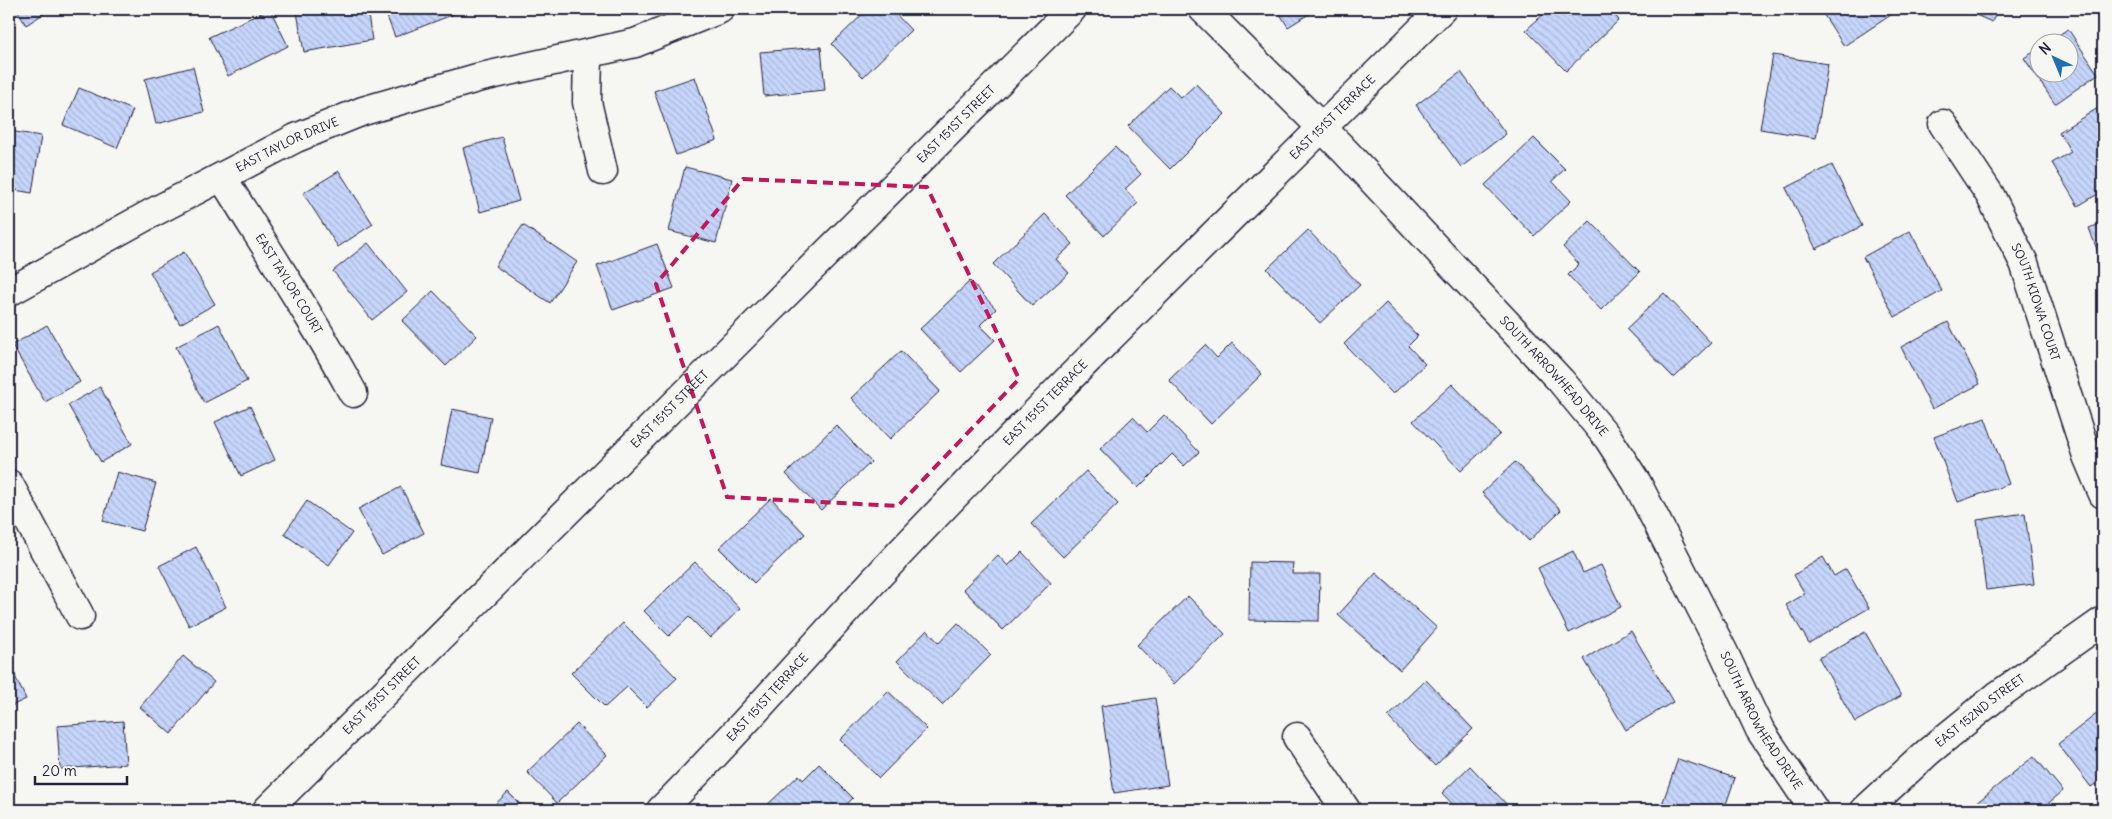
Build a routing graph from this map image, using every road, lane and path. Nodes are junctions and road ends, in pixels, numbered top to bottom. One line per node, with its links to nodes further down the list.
1 (720, 9): 5 (street, EAST TAYLOR DRIVE)
2 (1072, 9): 17 (street, EAST 151ST STREET)
3 (1203, 9): 7 (street, SOUTH ARROWHEAD DRIVE)
4 (1442, 9): 7 (street, EAST 151ST TERRACE)
5 (588, 54): 8 (street); 9 (street, EAST TAYLOR DRIVE)
6 (1943, 124): 13 (street, SOUTH KIOWA COURT)
7 (1322, 128): 18 (street, EAST 151ST TERRACE); 20 (street, SOUTH ARROWHEAD DRIVE)
8 (603, 171)
9 (222, 176): 10 (street, EAST TAYLOR DRIVE); 11 (street, EAST TAYLOR COURT)
10 (9, 292)
11 (353, 393)
12 (9, 484): 14 (street)
13 (2103, 494)
14 (80, 616)
15 (2103, 621): 21 (street, EAST 152ND STREET)
16 (1297, 736): 19 (street)
17 (267, 810)
18 (661, 810)
19 (1346, 810)
20 (1814, 810)
21 (1865, 810)

